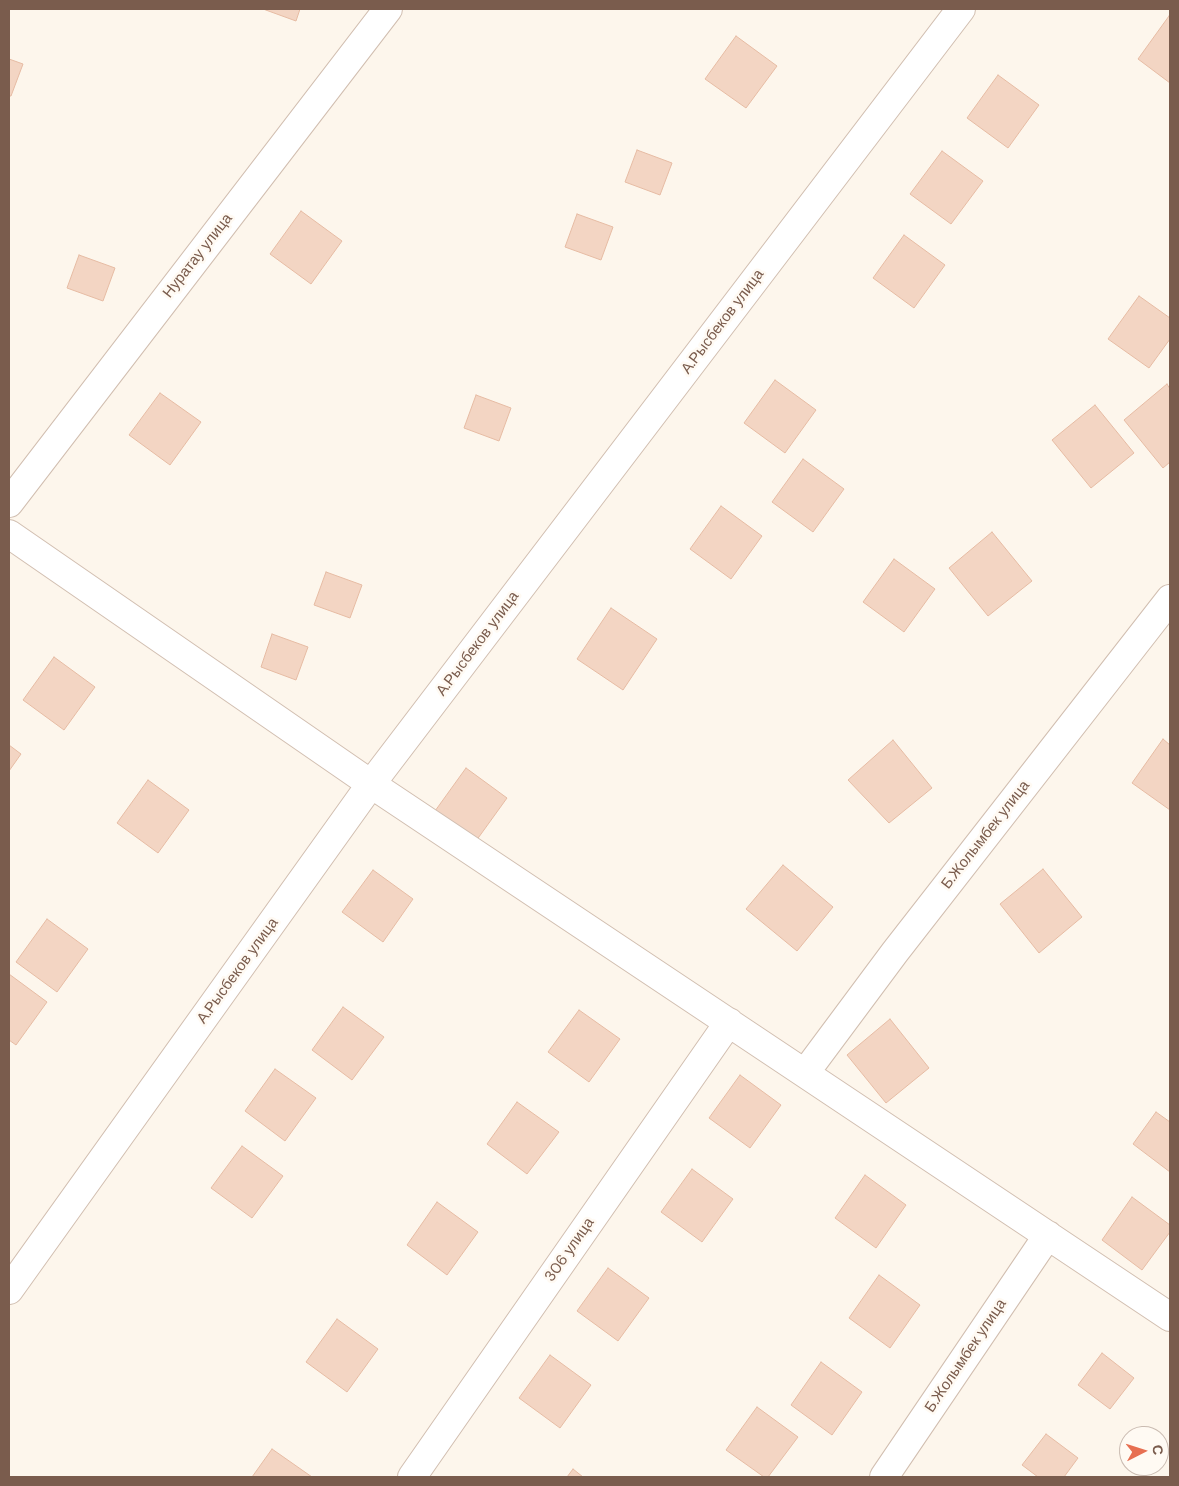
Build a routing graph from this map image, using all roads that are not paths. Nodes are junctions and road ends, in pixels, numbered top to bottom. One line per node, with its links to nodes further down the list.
1 (388, 9): 3 (street, Нуратау улица)
2 (961, 9): 6 (street, А.Рысбеков улица)
3 (9, 503)
4 (9, 534): 6 (street)
5 (1170, 600): 8 (street, Б.Жолымбек улица)
6 (371, 784): 7 (street); 10 (street, А.Рысбеков улица)
7 (728, 1022): 8 (street); 12 (street, 306 улица)
8 (805, 1073): 9 (street)
9 (1048, 1235): 11 (street); 13 (street, Б.Жолымбек улица)
10 (9, 1290)
11 (1170, 1317)
12 (412, 1477)
13 (884, 1477)

